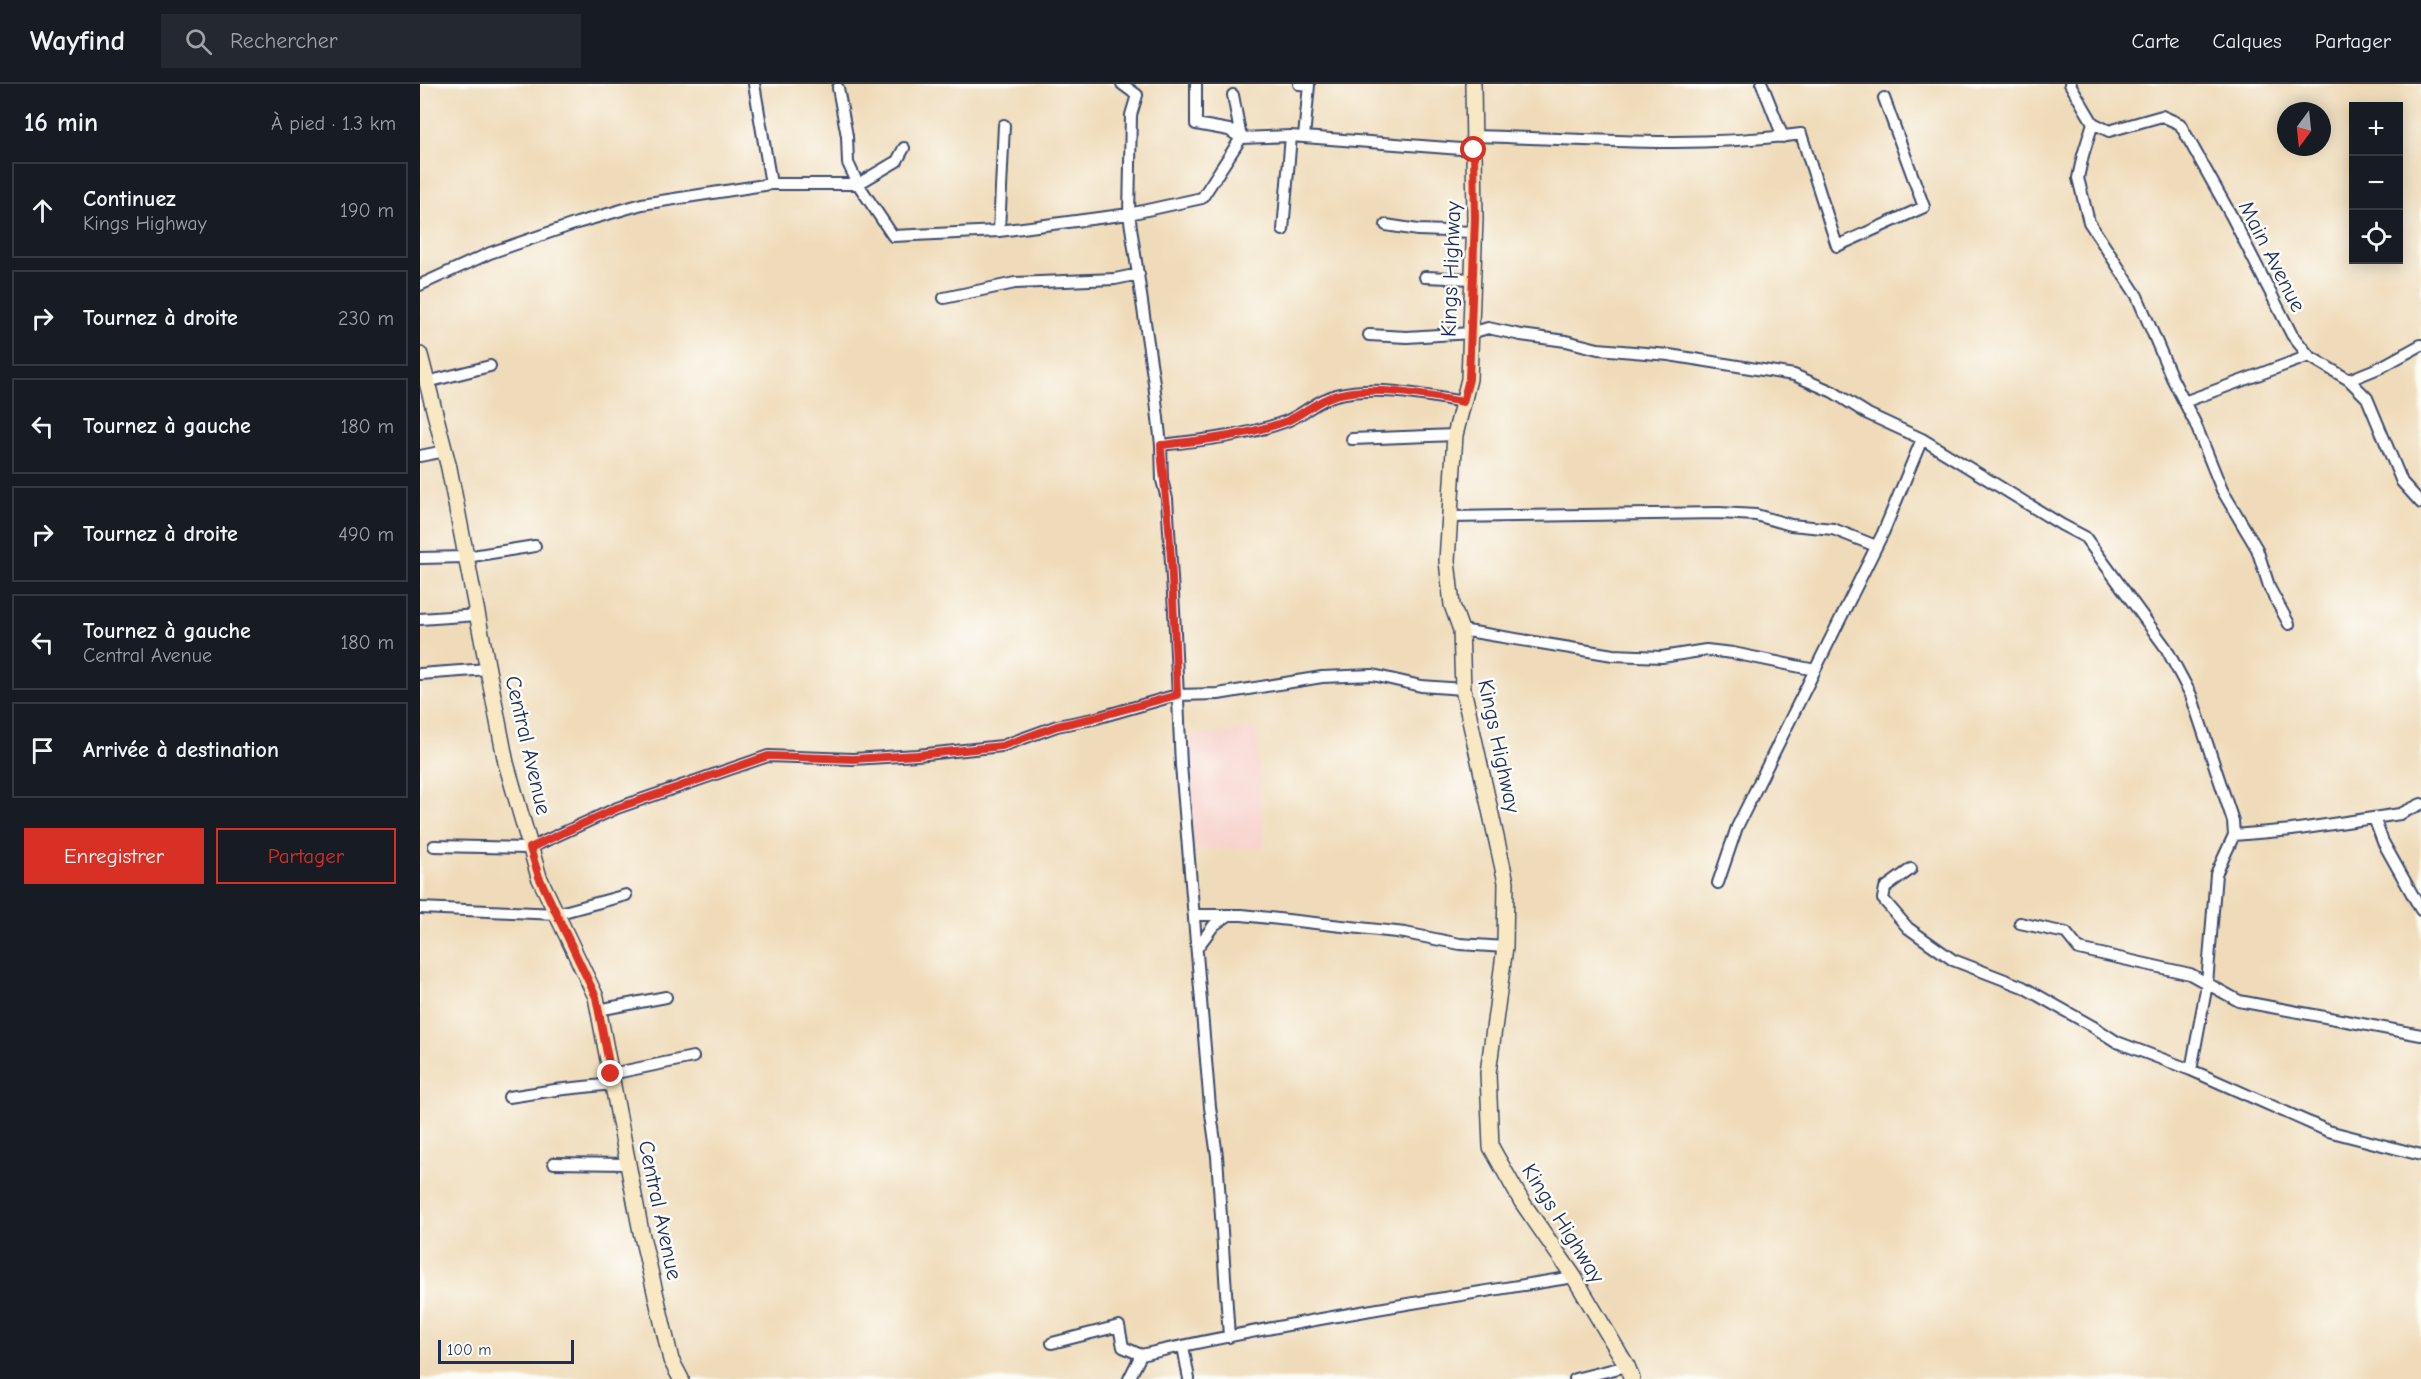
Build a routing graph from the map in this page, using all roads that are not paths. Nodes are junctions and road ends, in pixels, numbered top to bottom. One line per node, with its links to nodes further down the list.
1 (754, 84): 19 (street)
2 (1122, 84): 21 (street)
3 (1196, 84): 16 (street)
4 (1299, 84): 14 (street)
5 (1473, 84): 17 (street, Kings Highway)
6 (1762, 84): 15 (street)
7 (2070, 84): 11 (street)
8 (838, 88): 20 (street)
9 (1233, 95): 16 (street)
10 (1884, 98): 15 (street)
11 (2093, 123): 35 (street, Main Avenue); 40 (street)
12 (1004, 125): 24 (street)
13 (1291, 136): 14 (street); 16 (street); 23 (street)
14 (1304, 137): 17 (street)
15 (1783, 137): 17 (street)
16 (1241, 138): 21 (street)
17 (1474, 143): 25 (street, Kings Highway)
18 (904, 148): 20 (street)
19 (771, 184): 20 (street); 29 (street)
20 (858, 184): 24 (street)
21 (1129, 214): 24 (street); 26 (street)
22 (1386, 225): 25 (street)
23 (1283, 230)
24 (999, 231)
25 (1474, 232): 28 (street, Kings Highway)
26 (1139, 274): 30 (street); 44 (street)
27 (1425, 277): 28 (street)
28 (1473, 279): 31 (street, Kings Highway)
29 (420, 285)
30 (944, 298)
31 (1471, 333): 32 (street); 39 (street, Kings Highway); 43 (street)
32 (1369, 335)
33 (2421, 345): 37 (street)
34 (420, 355): 38 (street, Central Avenue)
35 (2309, 356): 37 (street, Main Avenue); 40 (street)
36 (490, 366): 38 (street)
37 (2349, 380): 47 (street, Main Avenue)
38 (427, 382): 45 (street, Central Avenue)
39 (1463, 402): 41 (street, Kings Highway); 44 (street)
40 (2184, 402): 55 (street)
41 (1455, 435): 42 (street); 48 (street, Kings Highway)
42 (1352, 439)
43 (1922, 439): 50 (street); 64 (street)
44 (1161, 445): 61 (street)
45 (445, 452): 46 (street); 51 (street, Central Avenue)
46 (420, 456)
47 (2421, 503)
48 (1449, 517): 50 (street); 56 (street, Kings Highway)
49 (535, 546): 51 (street)
50 (1876, 546): 58 (street)
51 (466, 557): 52 (street); 53 (street, Central Avenue)
52 (420, 558)
53 (478, 615): 54 (street); 57 (street, Central Avenue)
54 (420, 619)
55 (2289, 624)
56 (1461, 630): 58 (street); 60 (street, Kings Highway)
57 (488, 669): 59 (street); 66 (street, Central Avenue)
58 (1815, 670): 68 (street)
59 (420, 674)
60 (1463, 689): 61 (street); 76 (street, Kings Highway)
61 (1177, 695): 66 (street); 73 (street)
62 (2421, 804): 63 (street)
63 (2373, 818): 64 (street); 71 (street)
64 (2234, 835): 78 (street)
65 (435, 846): 66 (street)
66 (530, 848): 72 (street, Central Avenue)
67 (1911, 869): 83 (street)
68 (1718, 883)
69 (626, 895): 72 (street)
70 (420, 908): 72 (street)
71 (2421, 910)
72 (556, 914): 80 (street, Central Avenue)
73 (1196, 915): 74 (street); 77 (street)
74 (1229, 915): 76 (street); 77 (street)
75 (2020, 923): 78 (street)
76 (1505, 947): 89 (street, Kings Highway)
77 (1197, 948): 90 (street)
78 (2207, 984): 81 (street); 83 (street)
79 (666, 997): 80 (street)
80 (598, 1010): 84 (street, Central Avenue)
81 (2421, 1035)
82 (693, 1057): 84 (street)
83 (2191, 1070): 86 (street)
84 (612, 1079): 85 (street); 88 (street, Central Avenue)
85 (509, 1098)
86 (2421, 1155)
87 (554, 1163): 88 (street)
88 (628, 1164): 95 (street, Central Avenue)
89 (1574, 1277): 90 (street); 94 (street, Kings Highway)
90 (1229, 1337): 92 (street)
91 (1052, 1343): 93 (street)
92 (1183, 1346): 93 (street); 97 (street)
93 (1140, 1355): 96 (street)
94 (1629, 1372): 98 (street)
95 (681, 1379)
96 (1129, 1379)
97 (1189, 1379)
98 (1575, 1379)

